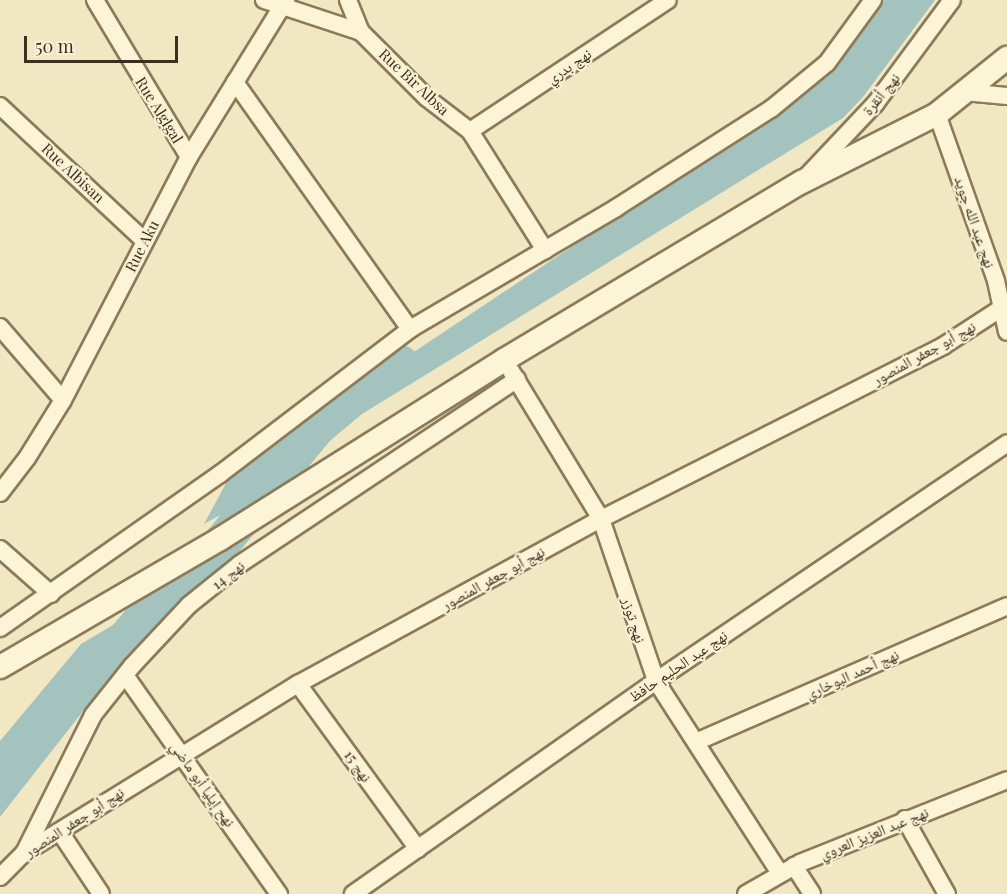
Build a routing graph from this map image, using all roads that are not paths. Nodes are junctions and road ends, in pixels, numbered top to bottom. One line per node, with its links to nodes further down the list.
1 (95, 0): 16 (street, Rue Alglgal)
2 (264, 0): 7 (street)
3 (348, 0): 8 (street, Rue Bir Albsa)
4 (668, 0): 15 (street, نهج بدري)
5 (873, 0): 19 (street)
6 (952, 0): 17 (street, نهج أنقرة)
7 (285, 3): 8 (street); 10 (street, Rue Aku)
8 (361, 32): 15 (street, Rue Bir Albsa)
9 (1007, 58): 11 (main road)
10 (235, 82): 16 (street, Rue Aku); 23 (street)
11 (964, 92): 12 (street); 14 (main road)
12 (1007, 96)
13 (0, 106): 18 (street, Rue Albisan)
14 (937, 114): 17 (main road); 20 (street, نهج عبد الله جويد)
15 (470, 131): 19 (street, Rue Bir Albsa)
16 (189, 157): 18 (street, Rue Aku)
17 (802, 182): 25 (main road)
18 (145, 241): 27 (street, Rue Aku)
19 (545, 250): 23 (street)
20 (1001, 280): 21 (street, نهج عبد الله جويد)
21 (1003, 307): 24 (street, نهج عبد الله جويد); 30 (street, نهج أبو جعفر المنصور)
22 (0, 327): 27 (street)
23 (410, 329): 32 (street)
24 (1007, 332)
25 (504, 360): 26 (street, نهج توزر); 35 (main road)
26 (517, 379): 30 (street, نهج توزر); 36 (street, نهج 14)
27 (63, 400): 29 (street, Rue Aku)
28 (1007, 443): 37 (street, نهج عبد الحليم حافظ)
29 (0, 493)
30 (602, 519): 37 (street, نهج توزر); 38 (street, نهج أبو جعفر المنصور)
31 (0, 549): 32 (street)
32 (51, 594): 34 (street)
33 (1007, 606): 39 (street, نهج أحمد البوخاري)
34 (0, 628)
35 (0, 667)
36 (125, 675): 40 (street, نهح إيليا أبو ماضي); 45 (street, نهج 14)
37 (656, 681): 39 (street, نهج توزر); 44 (street, نهج عبد الحليم حافظ)
38 (298, 684): 40 (street, نهج أبو جعفر المنصور); 44 (street, نهج 15)
39 (696, 742): 46 (street, نهج توزر)
40 (181, 752): 43 (street, نهج أبو جعفر المنصور); 50 (street, نهح إيليا أبو ماضي)
41 (1004, 787): 42 (street, نهج عبد العزيز العروي)
42 (905, 819): 46 (street, نهج عبد العزيز العروي); 53 (street)
43 (60, 832): 45 (street, نهج أبو جعفر المنصور); 49 (street)
44 (418, 849): 48 (street, نهج عبد الحليم حافظ)
45 (24, 853): 47 (street, نهج أبو جعفر المنصور)
46 (786, 869): 51 (street, نهج عبد العزيز العروي); 52 (street, نهج توزر)
47 (0, 877)
48 (359, 893)
49 (100, 894)
50 (279, 894)
51 (746, 894)
52 (812, 894)
53 (947, 894)

